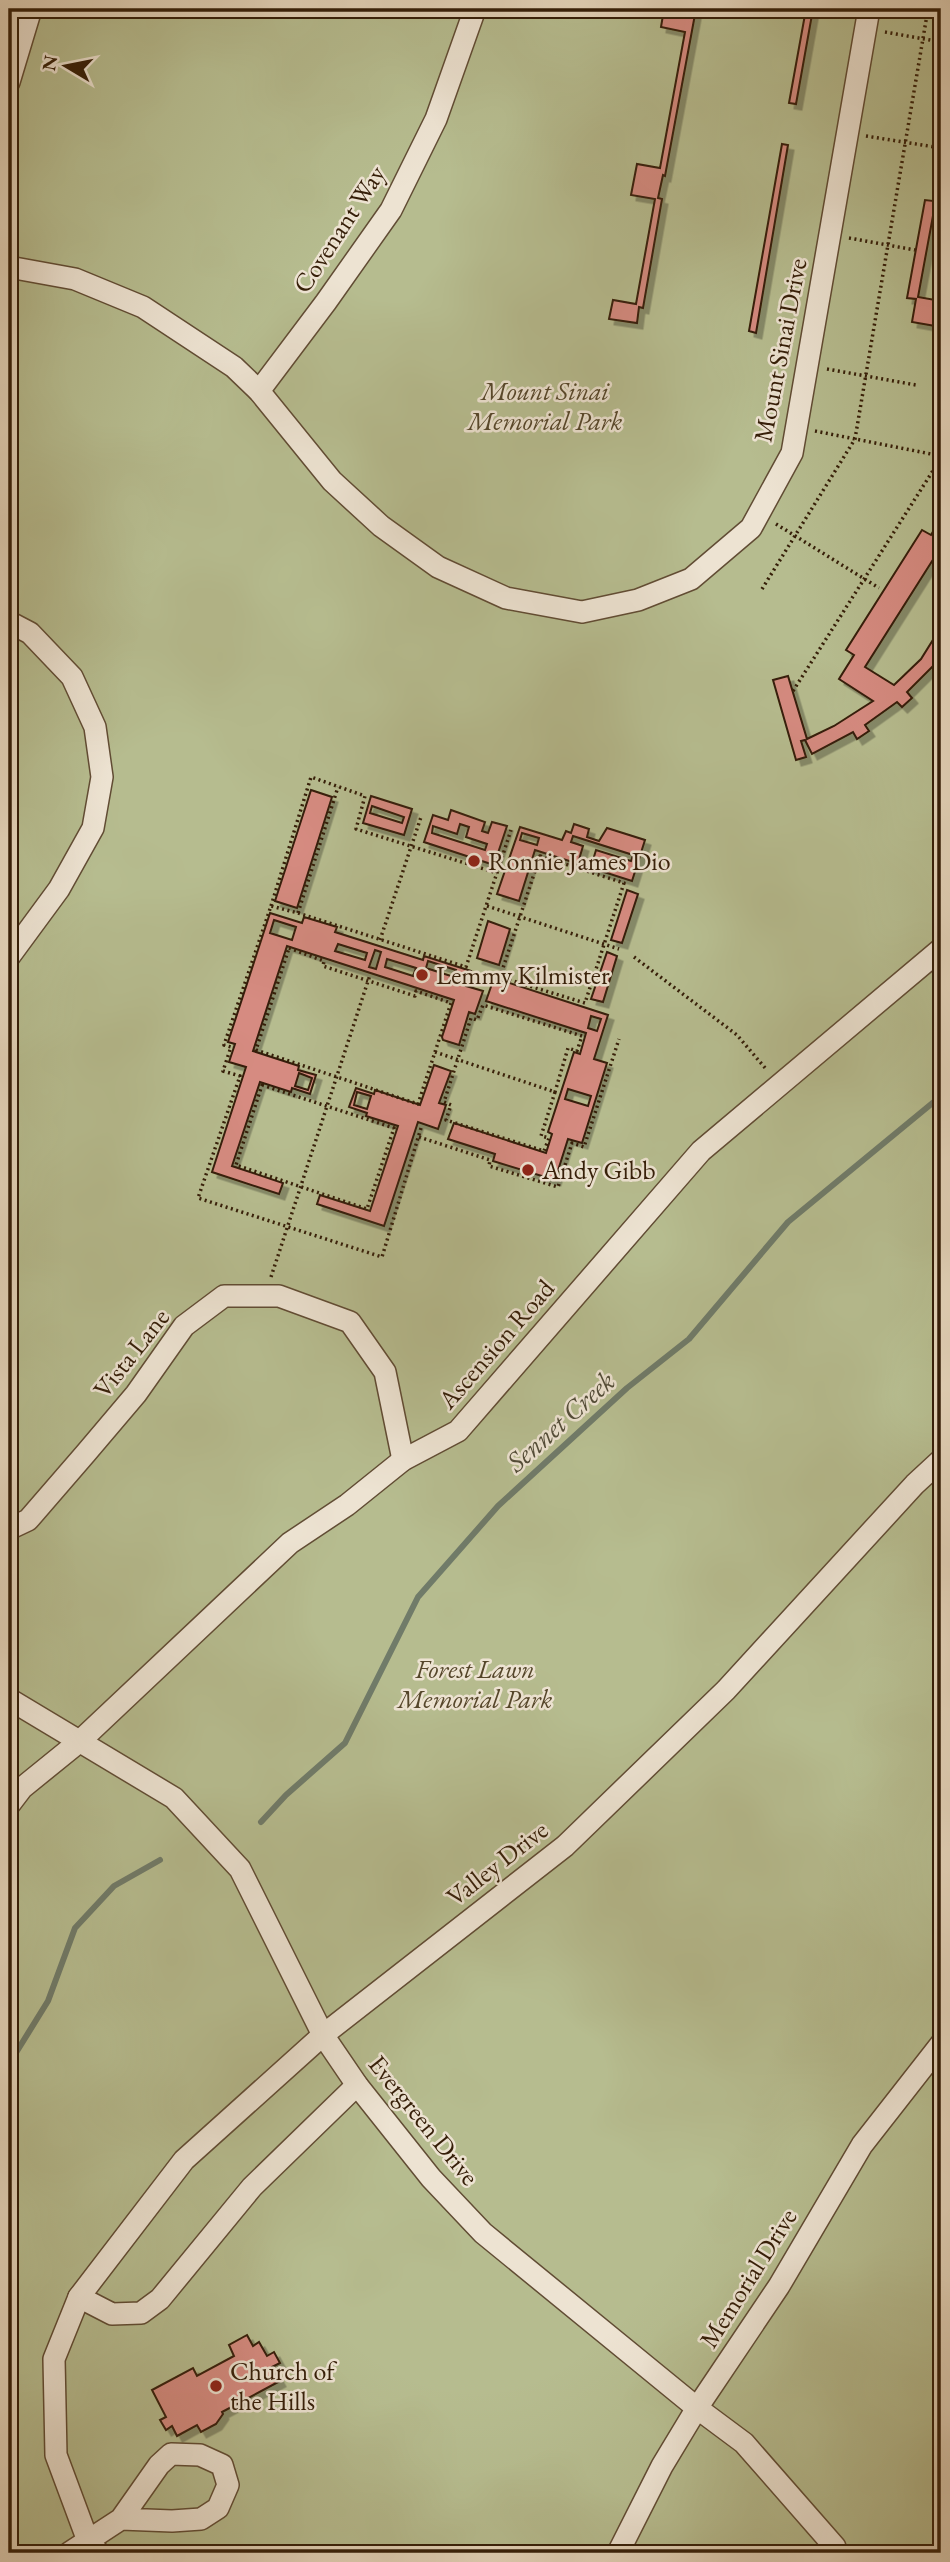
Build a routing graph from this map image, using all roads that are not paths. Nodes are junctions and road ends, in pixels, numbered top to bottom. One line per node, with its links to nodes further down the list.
1 (31, 9): 4 (lane)
2 (475, 9): 6 (lane, Covenant Way)
3 (867, 19): 6 (lane, Mount Sinai Drive)
4 (9, 82)
5 (9, 267): 6 (lane, Mount Sinai Drive)
6 (259, 391)
7 (9, 622): 9 (lane)
8 (941, 949): 10 (lane, Ascension Road)
9 (9, 957)
10 (403, 1460): 12 (lane, Vista Lane); 14 (lane, Ascension Road)
11 (941, 1460): 16 (lane, Valley Drive)
12 (9, 1529)
13 (9, 1699): 14 (lane, Evergreen Drive)
14 (80, 1741): 15 (lane, Ascension Road); 16 (lane, Evergreen Drive)
15 (9, 1805)
16 (323, 2035): 18 (lane, Evergreen Drive); 19 (lane, Valley Drive)
17 (941, 2044): 20 (lane, Memorial Drive)
18 (357, 2085): 19 (lane); 20 (lane, Evergreen Drive)
19 (79, 2297): 22 (lane, Valley Drive)
20 (697, 2408): 24 (lane, Memorial Drive); 25 (lane, Evergreen Drive)
21 (121, 2519): 21 (lane); 22 (lane)
22 (93, 2547): 23 (lane)
23 (69, 2553)
24 (618, 2553)
25 (836, 2553)

